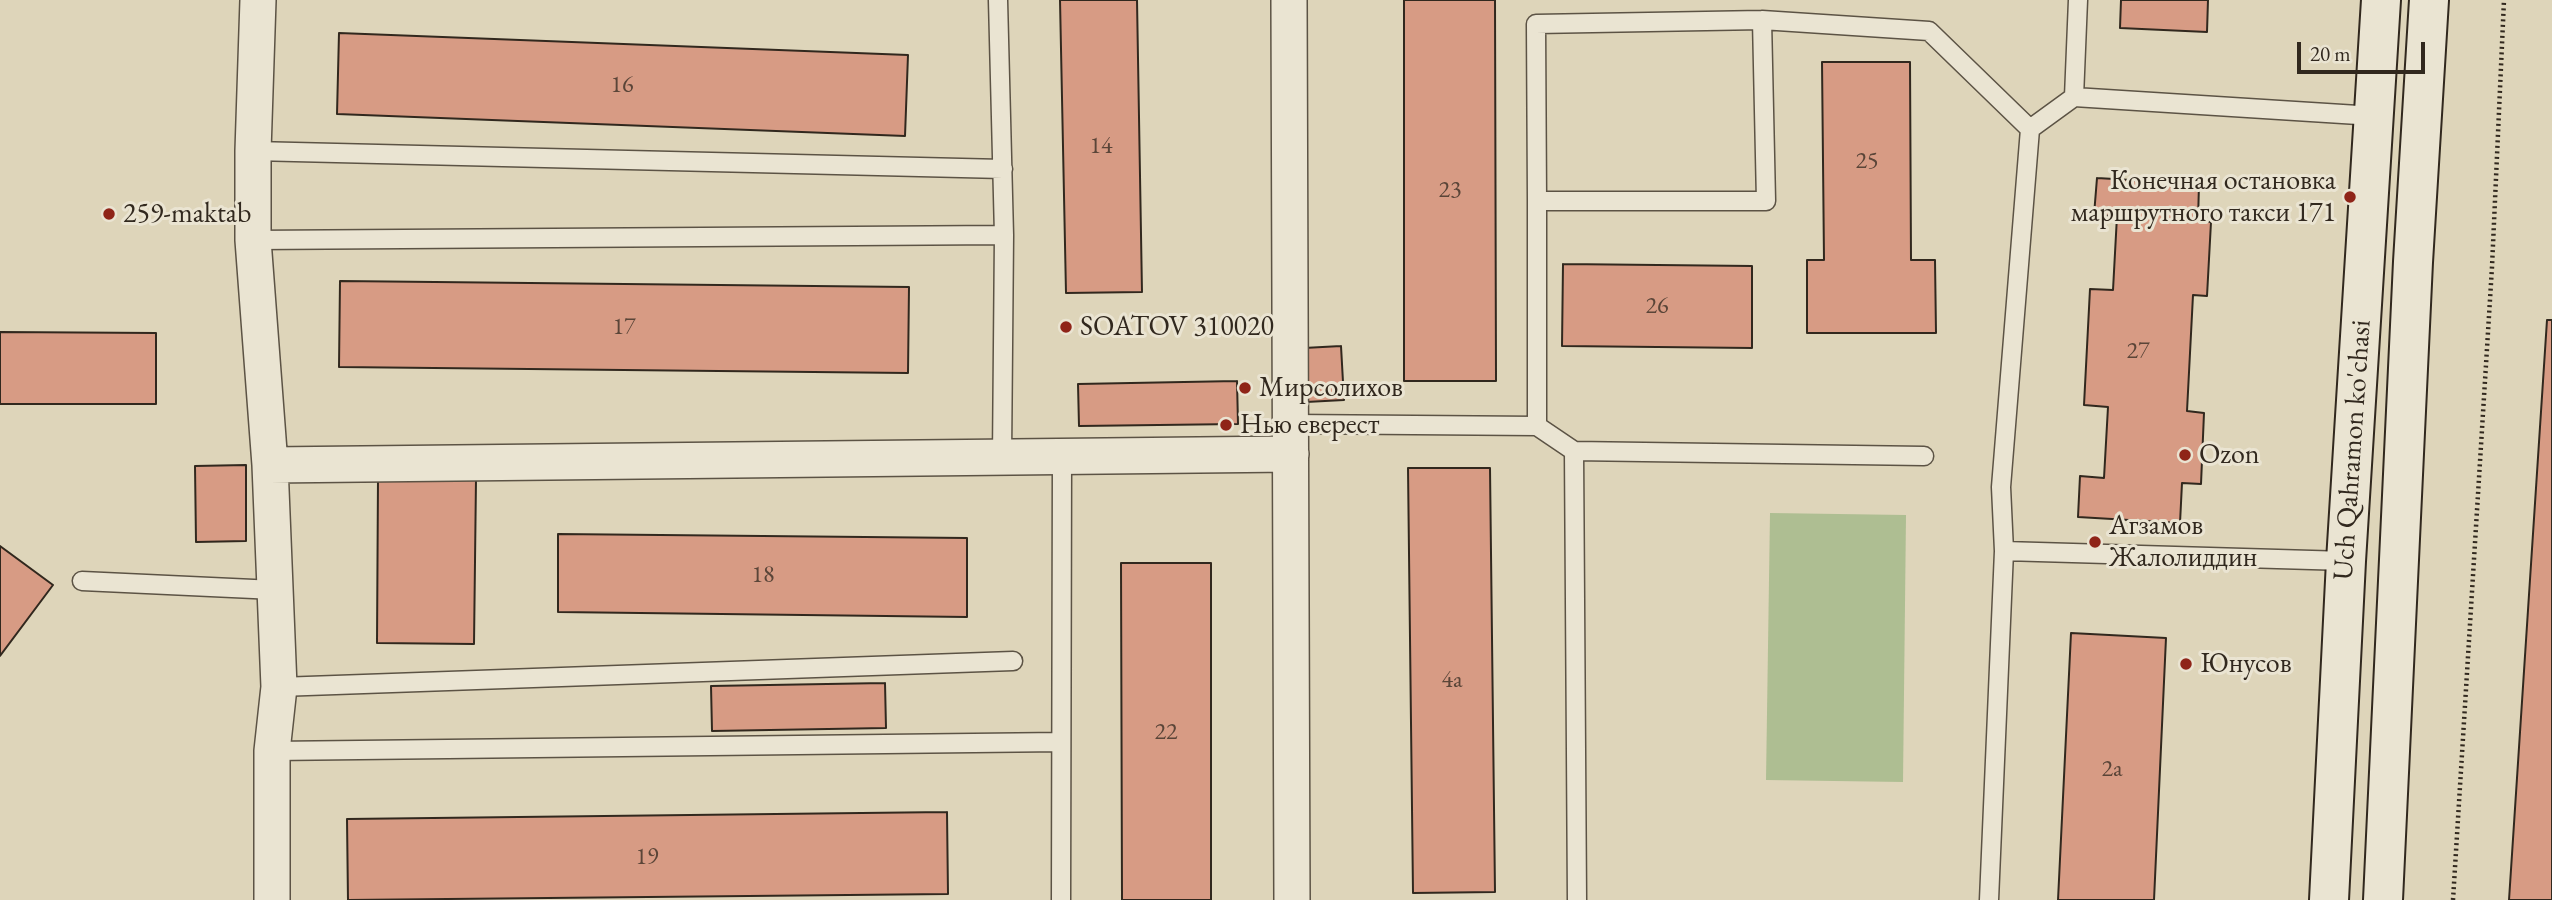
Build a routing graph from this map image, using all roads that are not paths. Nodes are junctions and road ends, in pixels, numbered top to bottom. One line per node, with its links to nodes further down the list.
1 (258, 0): 11 (street)
2 (998, 0): 12 (lane)
3 (1289, 0): 17 (street)
4 (2078, 0): 8 (lane)
5 (2381, 0): 9 (main road, Uch Qahramon ko'chasi)
6 (2428, 0): 37 (main road, Uch Qahramon ko'chasi)
7 (1762, 20): 10 (lane); 13 (lane); 13 (lane)
8 (2074, 97): 9 (lane); 10 (lane)
9 (2374, 116): 24 (main road, Uch Qahramon ko'chasi)
10 (2030, 129): 23 (lane)
11 (253, 151): 12 (lane); 15 (street)
12 (1003, 169): 14 (lane)
13 (1537, 201): 16 (lane)
14 (1004, 235): 15 (lane); 21 (lane)
15 (253, 240): 22 (street)
16 (1537, 426): 17 (lane); 18 (lane)
17 (1291, 439): 19 (street); 33 (street)
18 (1574, 451): 20 (lane); 34 (lane)
19 (1062, 456): 21 (street); 29 (lane)
20 (1924, 456)
21 (1002, 457): 22 (street)
22 (270, 465): 26 (street)
23 (2004, 551): 24 (lane); 35 (lane)
24 (2346, 561): 36 (main road, Uch Qahramon ko'chasi)
25 (82, 581): 26 (lane)
26 (275, 590): 28 (street)
27 (1013, 662): 28 (lane)
28 (279, 687): 30 (street)
29 (1061, 742): 30 (lane); 32 (lane)
30 (272, 751): 31 (street)
31 (272, 900)
32 (1061, 900)
33 (1292, 900)
34 (1577, 900)
35 (1989, 900)
36 (2329, 900)
37 (2383, 900)

